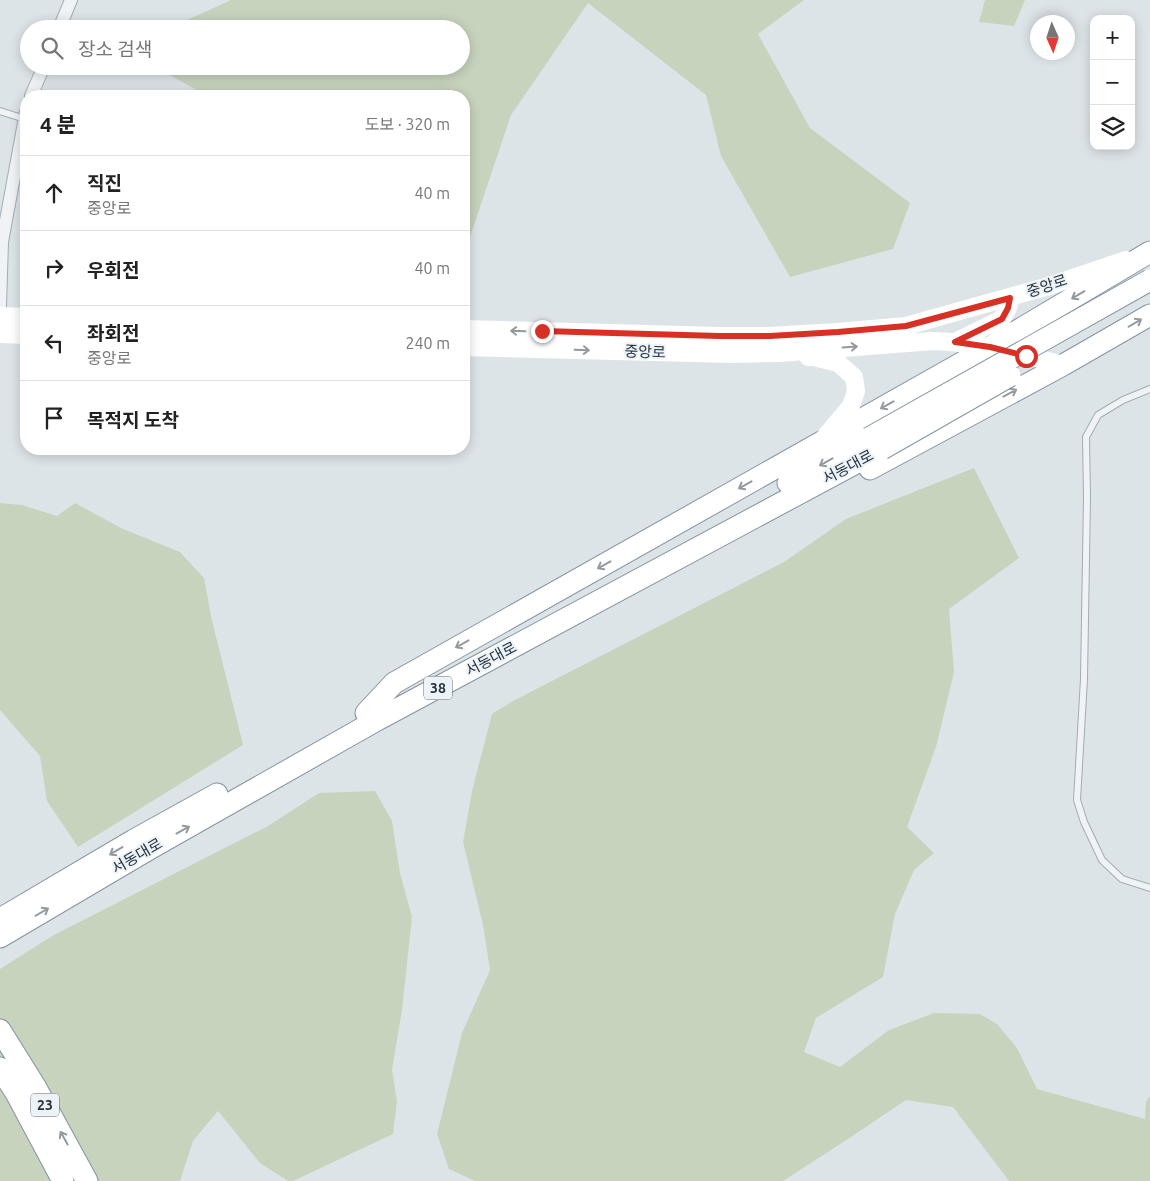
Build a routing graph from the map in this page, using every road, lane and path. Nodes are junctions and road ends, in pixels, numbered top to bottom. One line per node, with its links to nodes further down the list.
1 (71, 0): 2 (street)
2 (63, 20)
3 (40, 75): 4 (street)
4 (34, 90)
5 (0, 111): 6 (lane)
6 (20, 115)
7 (20, 144): 8 (street)
8 (2, 228): 13 (street)
9 (1150, 252): 12 (main road, 중앙로); 22 (highway, one-way to 22)
10 (1150, 280): 29 (highway, 38, bridge)
11 (1150, 296): 29 (highway, 38, bridge)
12 (1010, 298): 17 (main road, 중앙로, one-way to 17); 20 (main road)
13 (0, 306)
14 (1150, 315): 24 (highway, one-way to 14)
15 (0, 316): 16 (main road)
16 (20, 317)
17 (470, 329)
18 (0, 334): 19 (main road)
19 (20, 335)
20 (955, 342): 22 (main road, 중앙로); 23 (main road, 중앙로, one-way to 20)
21 (470, 347): 23 (main road, 중앙로, one-way to 23)
22 (990, 347): 24 (main road, 중앙로); 25 (highway)
23 (732, 354): 28 (main road)
24 (1062, 365): 27 (highway, one-way to 24)
25 (920, 386): 27 (highway); 28 (highway, one-way to 28)
26 (1150, 389): 31 (lane)
27 (945, 428): 30 (highway)
28 (820, 443): 30 (highway, one-way to 30)
29 (875, 444): 30 (highway, 서동대로 / 38)
30 (371, 716): 32 (highway, 서동대로 / 38, one-way to 32); 33 (highway, 서동대로 / 38, one-way to 30)
31 (1150, 888)
32 (0, 919)
33 (0, 937)
34 (0, 1030): 37 (highway, 23, one-way to 34)
35 (0, 1068): 36 (highway, 23)
36 (63, 1181)
37 (87, 1181)

